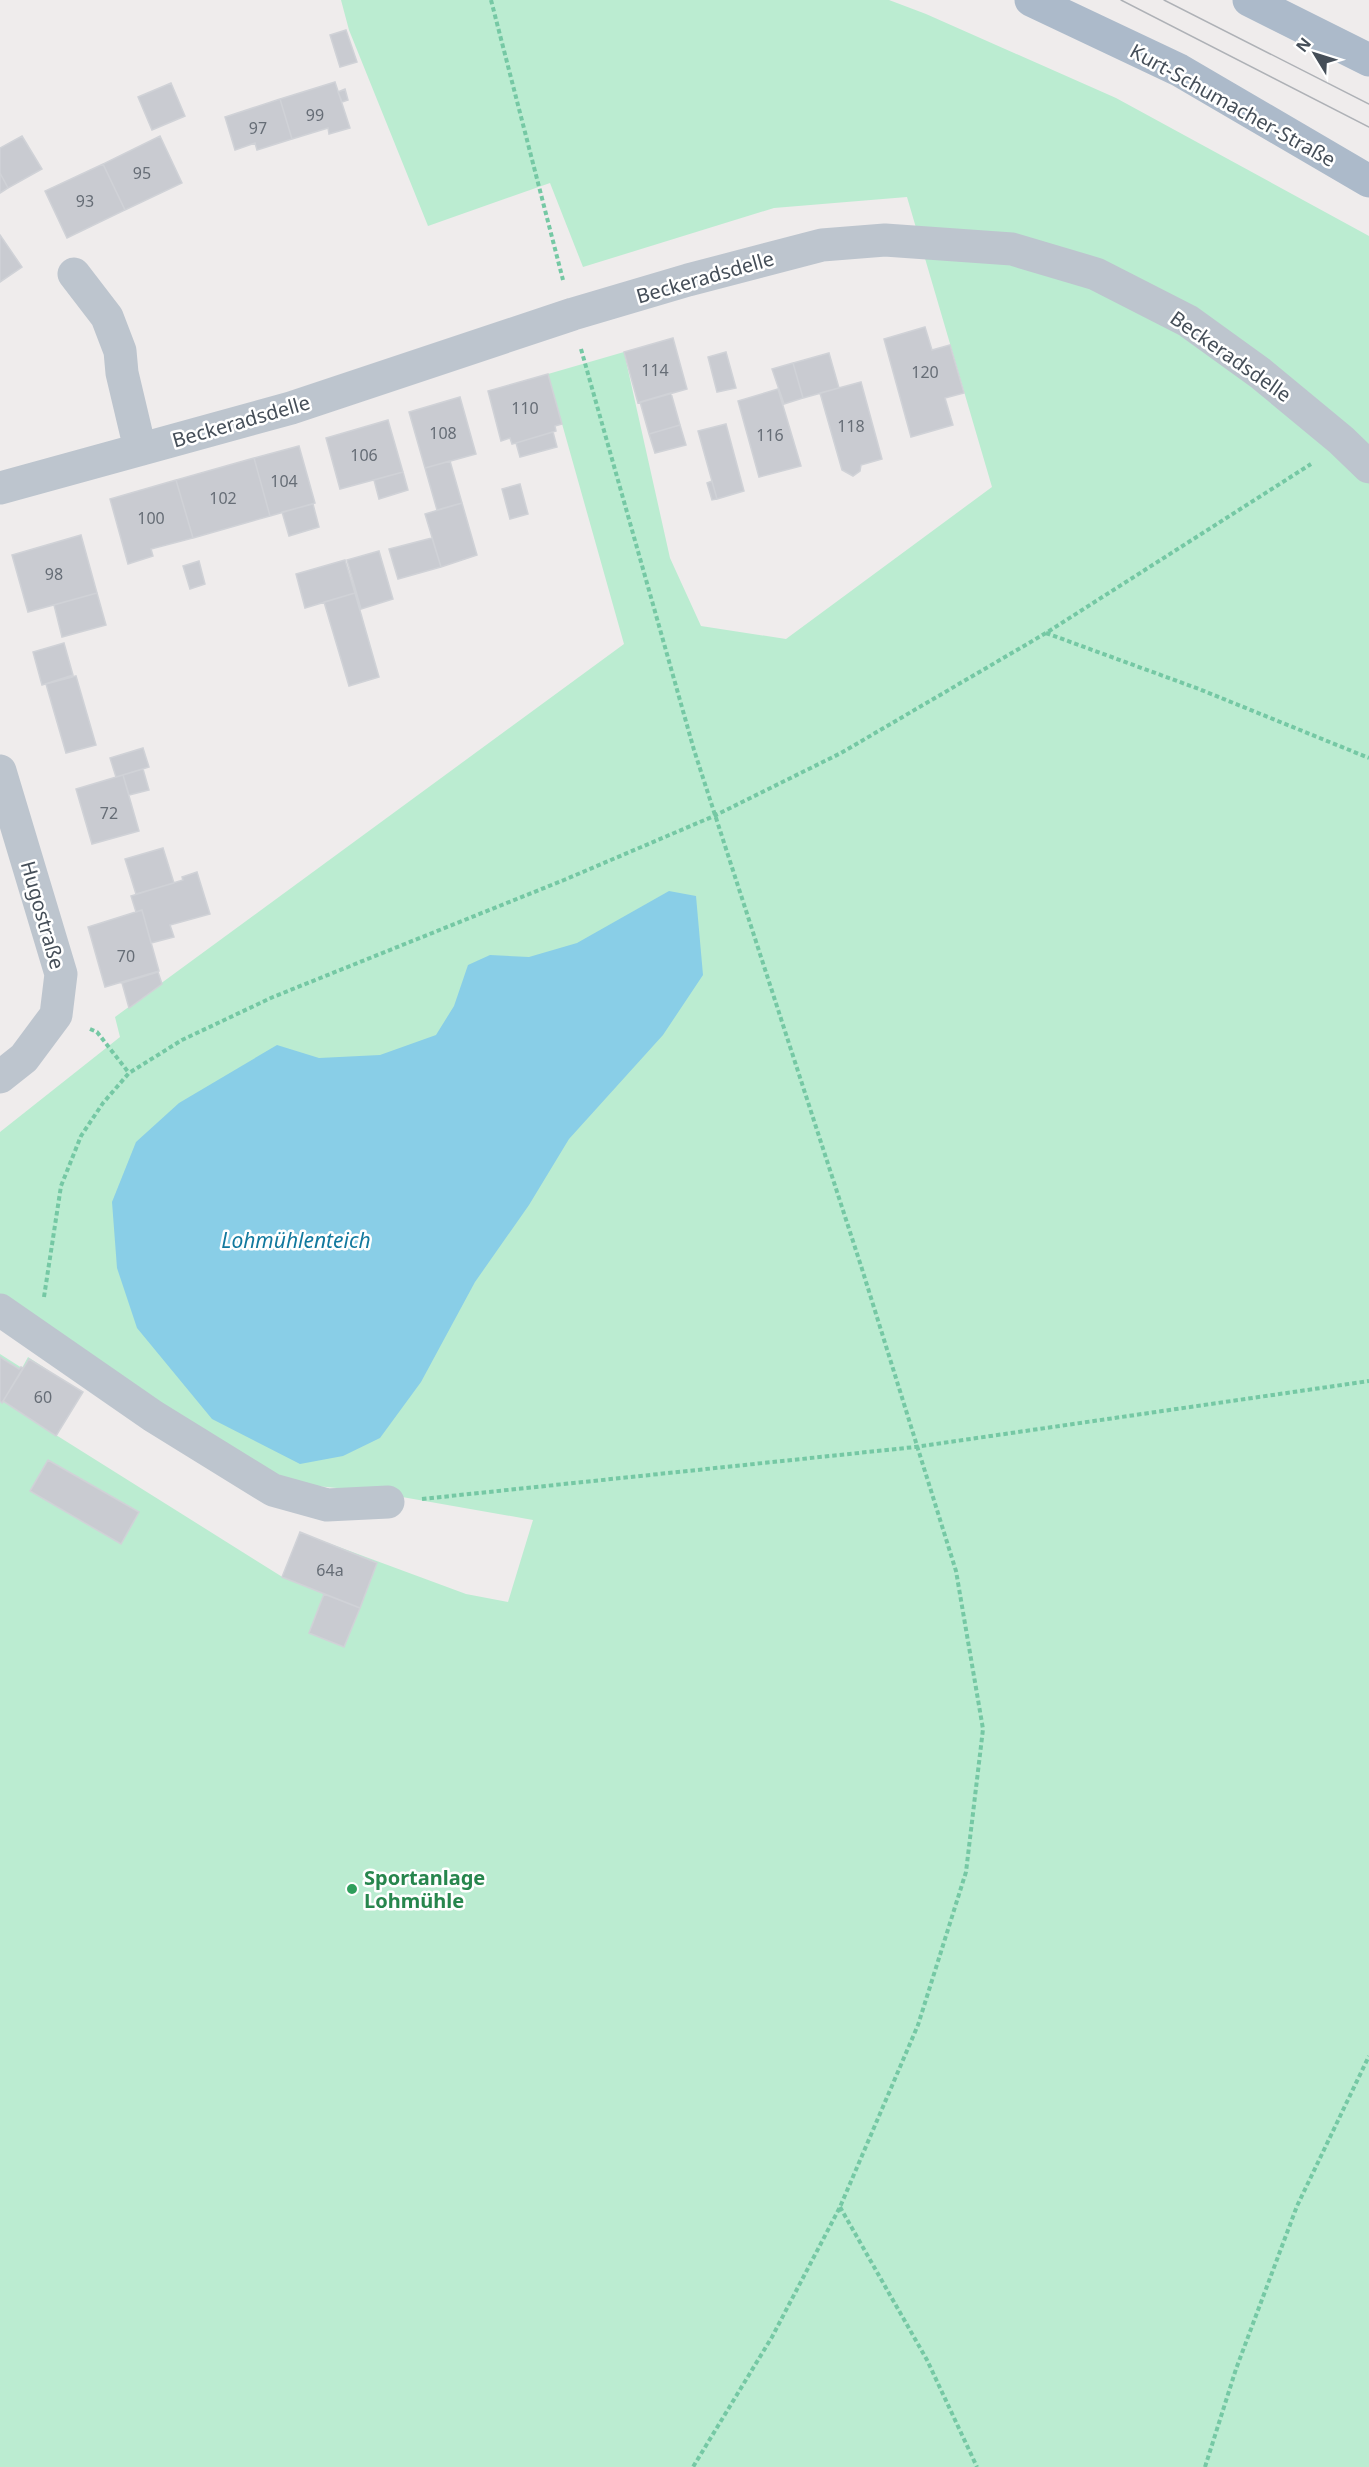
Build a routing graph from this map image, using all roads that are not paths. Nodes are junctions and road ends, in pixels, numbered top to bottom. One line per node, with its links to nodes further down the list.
1 (1031, 0): 4 (main road, Kurt-Schumacher-Straße)
2 (1250, 0): 3 (main road)
3 (1369, 60)
4 (1369, 181)
5 (74, 274): 6 (street)
6 (140, 449): 7 (street, Beckeradsdelle); 8 (street, Beckeradsdelle)
7 (1369, 467)
8 (0, 488)
9 (0, 771): 10 (street, Hugostraße)
10 (0, 1077)
11 (0, 1311): 12 (street)
12 (388, 1502)

